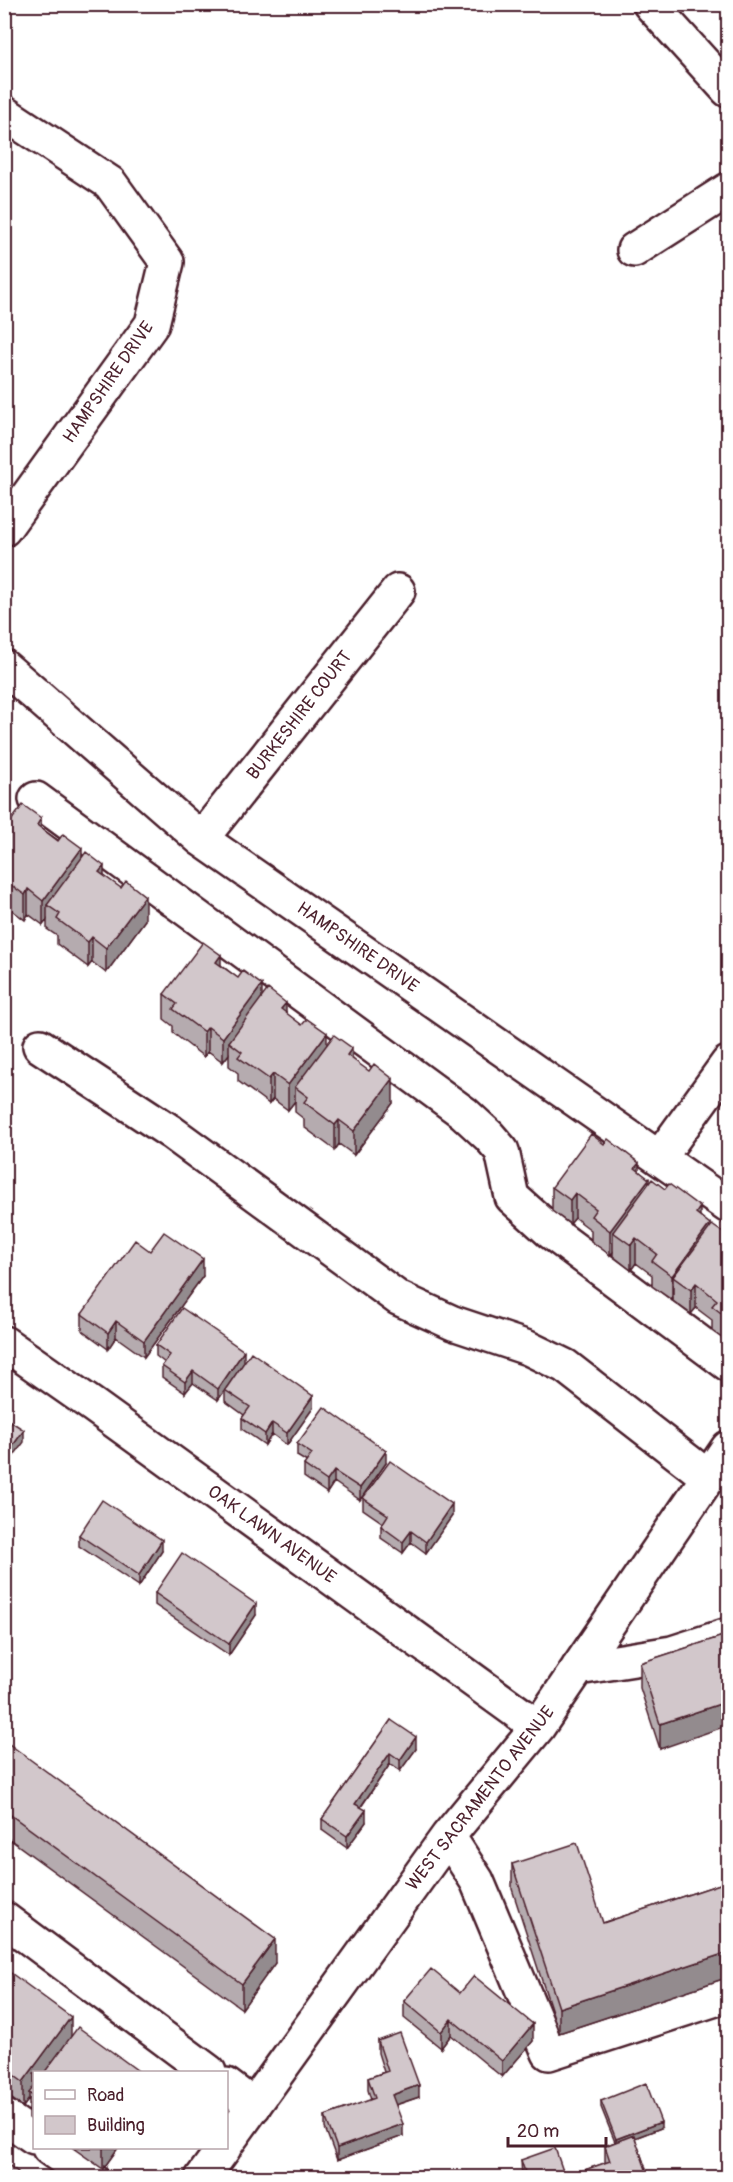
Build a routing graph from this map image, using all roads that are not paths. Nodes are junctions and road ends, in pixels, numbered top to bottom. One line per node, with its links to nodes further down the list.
1 (650, 4): 2 (street)
2 (729, 90)
3 (4, 112): 6 (street, HAMPSHIRE DRIVE)
4 (729, 190): 5 (street)
5 (634, 250)
6 (4, 529)
7 (398, 591): 10 (street, BURKESHIRE COURT)
8 (4, 667): 10 (street, HAMPSHIRE DRIVE)
9 (36, 799): 16 (street)
10 (201, 839): 13 (street, HAMPSHIRE DRIVE)
11 (40, 1046): 18 (street)
12 (729, 1064): 13 (street)
13 (660, 1157): 14 (street, HAMPSHIRE DRIVE)
14 (729, 1206)
15 (4, 1343): 21 (street, OAK LAWN AVENUE)
16 (729, 1364)
17 (729, 1448): 18 (street, WEST SACRAMENTO AVENUE)
18 (708, 1477): 20 (street, WEST SACRAMENTO AVENUE)
19 (729, 1635): 20 (street)
20 (578, 1668): 21 (street, WEST SACRAMENTO AVENUE)
21 (538, 1727): 22 (street, WEST SACRAMENTO AVENUE)
22 (448, 1836): 24 (street); 27 (street, WEST SACRAMENTO AVENUE)
23 (4, 1919): 25 (street)
24 (729, 1995)
25 (206, 2071)
26 (228, 2086): 27 (street)
27 (254, 2106): 30 (street, WEST SACRAMENTO AVENUE)
28 (4, 2116): 29 (street)
29 (33, 2136)
30 (228, 2142)
31 (50, 2149): 33 (street)
32 (223, 2149): 34 (street, WEST SACRAMENTO AVENUE)
33 (91, 2178)
34 (202, 2178)

